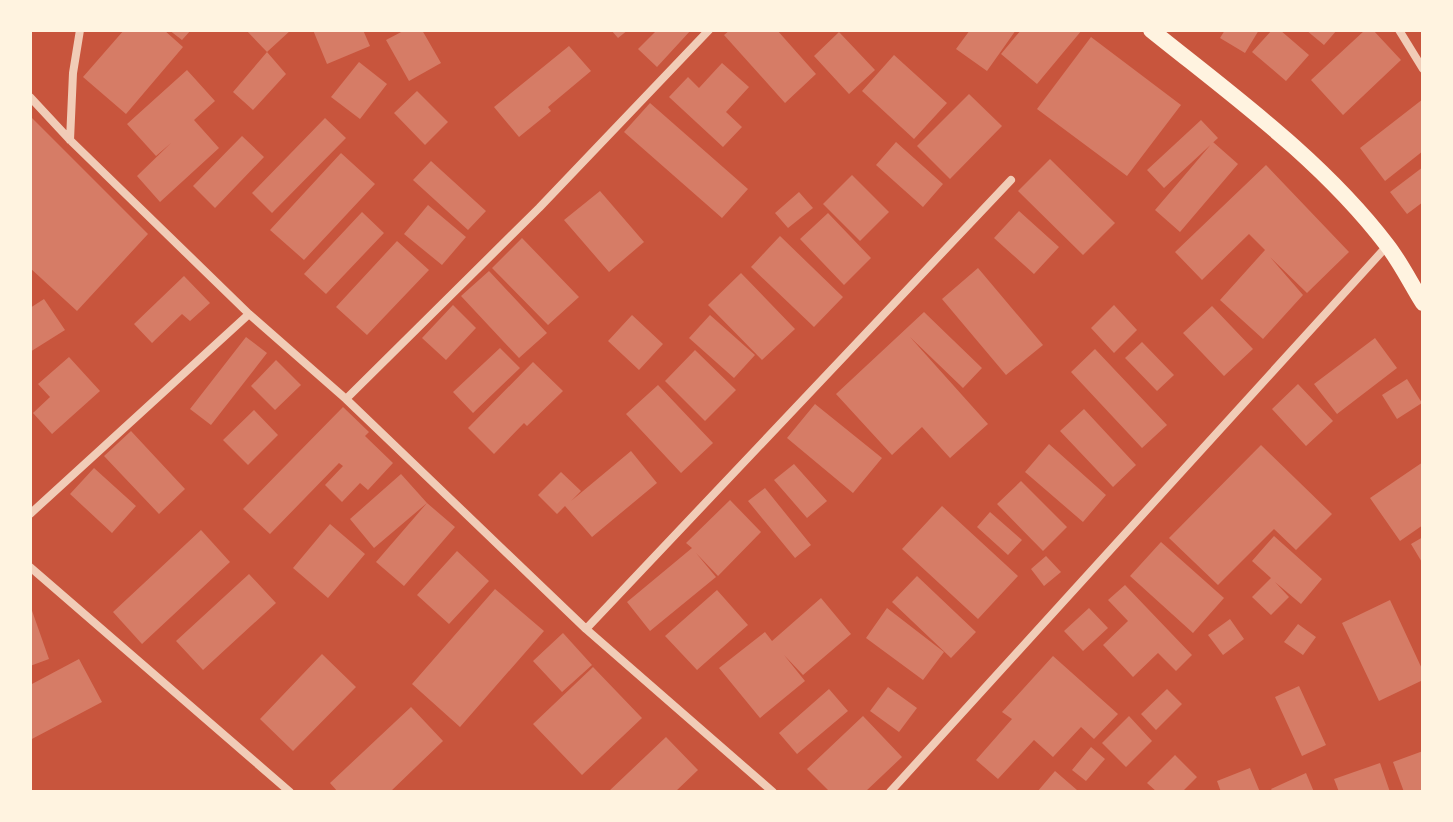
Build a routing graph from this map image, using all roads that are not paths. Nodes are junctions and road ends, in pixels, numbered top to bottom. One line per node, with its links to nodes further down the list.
1 (80, 30): 7 (street)
2 (709, 30): 12 (street)
3 (1151, 30): 9 (main road)
4 (1399, 30): 5 (street)
5 (1423, 69)
6 (30, 97): 7 (street)
7 (70, 140): 11 (street)
8 (1011, 180): 15 (street)
9 (1388, 246): 10 (main road); 18 (street)
10 (1423, 303)
11 (249, 314): 12 (street); 13 (street)
12 (346, 399): 15 (street)
13 (30, 514)
14 (30, 567): 16 (street)
15 (586, 629): 17 (street)
16 (290, 792)
17 (773, 792)
18 (890, 792)

